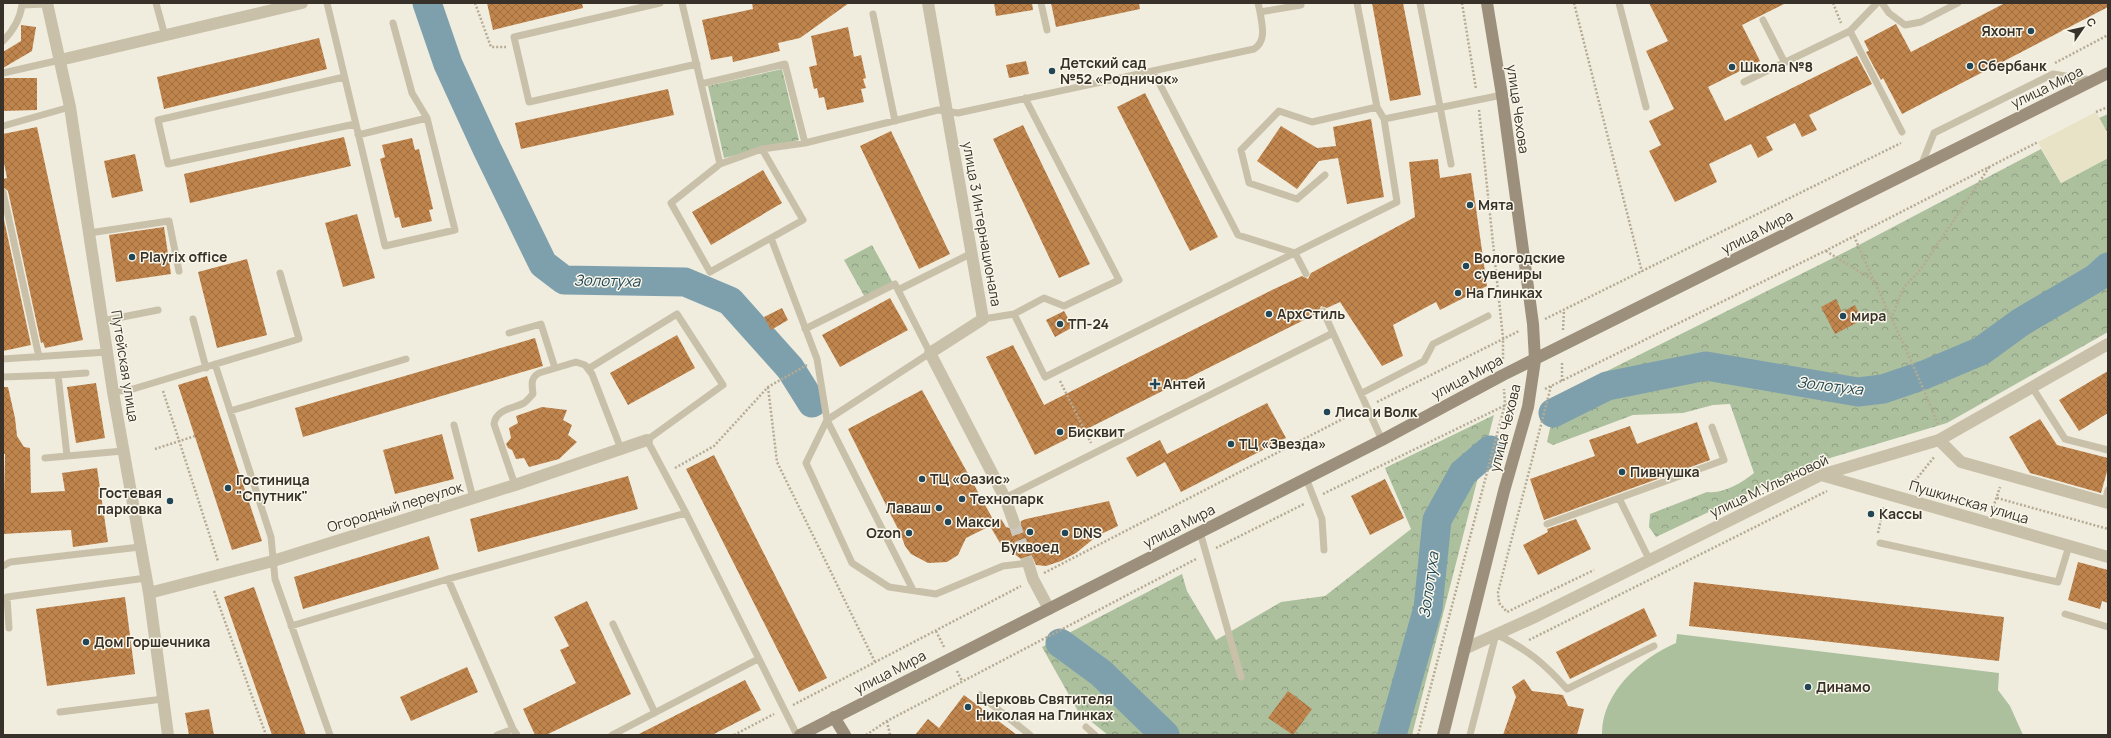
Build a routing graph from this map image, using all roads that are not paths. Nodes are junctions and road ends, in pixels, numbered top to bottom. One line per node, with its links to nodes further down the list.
1 (47, 3): 18 (lane); 27 (street, Путейская улица)
2 (156, 3): 25 (lane)
3 (302, 3): 25 (street)
4 (327, 3): 33 (lane)
5 (660, 3): 29 (lane)
6 (682, 3): 29 (lane)
7 (928, 3): 43 (street, улица 3 Интернационала)
8 (1041, 3): 23 (lane)
9 (1258, 3): 19 (lane)
10 (1300, 3): 19 (lane)
11 (1357, 3): 40 (lane)
12 (1420, 3): 42 (lane)
13 (1487, 3): 37 (main road, улица Чехова)
14 (1619, 3): 41 (lane)
15 (1878, 3): 24 (lane)
16 (1882, 3): 17 (lane)
17 (1958, 3)
18 (22, 4): 26 (lane)
19 (1260, 12): 30 (lane)
20 (873, 14): 46 (lane)
21 (1762, 20): 28 (lane)
22 (393, 23): 44 (lane)
23 (1047, 30)
24 (1850, 31): 28 (lane); 49 (lane)
25 (165, 36): 27 (street)
26 (3, 41)
27 (60, 60): 31 (lane); 39 (street, Путейская улица)
28 (1785, 63): 35 (lane)
29 (696, 64): 36 (lane)
30 (1154, 70): 38 (lane); 61 (lane)
31 (3, 73)
32 (2108, 73): 34 (main road, улица Мира)
33 (344, 77): 47 (lane); 47 (lane)
34 (2094, 80): 55 (main road, улица Мира); 55 (lane)
35 (1744, 82)
36 (701, 84): 51 (lane); 53 (lane)
37 (1502, 95): 42 (lane); 82 (main road, улица Чехова)
38 (1025, 98): 43 (lane); 68 (lane)
39 (70, 107): 48 (lane); 58 (street, Путейская улица)
40 (1377, 107): 45 (lane); 56 (lane)
41 (1646, 107)
42 (1440, 108): 45 (lane); 54 (lane)
43 (947, 112): 46 (lane); 60 (street, улица 3 Интернационала)
44 (427, 118): 50 (lane); 50 (lane)
45 (1384, 119): 61 (lane)
46 (896, 121): 51 (lane)
47 (355, 124): 50 (lane)
48 (3, 126)
49 (1902, 132)
50 (358, 135)
51 (805, 143): 52 (lane)
52 (762, 149): 53 (lane); 59 (lane)
53 (720, 164): 59 (lane)
54 (1451, 164)
55 (1921, 166): 82 (main road, улица Мира)
56 (1325, 175)
57 (3, 192): 79 (lane)
58 (89, 234): 62 (lane); 72 (street, Путейская улица)
59 (771, 238): 73 (lane)
60 (972, 253): 65 (lane); 71 (street, улица 3 Интернационала)
61 (1295, 253): 64 (lane); 68 (lane)
62 (179, 271)
63 (280, 273): 83 (lane)
64 (1306, 274)
65 (898, 290): 73 (lane); 78 (lane)
66 (158, 310): 72 (lane)
67 (1323, 310): 75 (lane)
68 (1014, 314): 71 (lane)
69 (1488, 316): 92 (lane)
70 (193, 319): 84 (lane)
71 (984, 319): 78 (street, улица 3 Интернационала)
72 (102, 321): 77 (street, Путейская улица)
73 (805, 329): 94 (lane)
74 (509, 332): 85 (lane)
75 (1333, 333): 92 (lane); 109 (lane)
76 (2108, 344): 90 (street, улица М.Ульяновой)
77 (107, 352): 79 (lane); 91 (street, Путейская улица)
78 (930, 353): 94 (lane); 109 (street)
79 (39, 357): 81 (lane)
80 (406, 358): 93 (lane)
81 (3, 359)
82 (1535, 360): 98 (main road, улица Мира); 137 (main road, улица Чехова)
83 (215, 364): 84 (lane); 93 (lane)
84 (206, 368): 91 (lane)
85 (555, 368): 86 (lane); 107 (lane)
86 (588, 369): 97 (lane); 100 (lane)
87 (86, 373): 88 (lane)
88 (58, 375): 89 (lane); 103 (lane)
89 (3, 377)
90 (2032, 387): 99 (street, улица М.Ульяновой); 101 (lane)
91 (113, 392): 102 (street, Путейская улица)
92 (1362, 393): 98 (lane)
93 (230, 411): 122 (lane)
94 (827, 420): 127 (lane); 127 (lane)
95 (454, 425): 108 (lane)
96 (1712, 427): 110 (lane)
97 (647, 440): 100 (street, Огородный переулок); 112 (lane)
98 (1382, 440): 106 (main road, улица Мира)
99 (1940, 440): 105 (street, улица М.Ульяновой); 111 (street)
100 (621, 449): 107 (street, Огородный переулок)
101 (2108, 450)
102 (123, 451): 103 (lane); 118 (street, Путейская улица)
103 (67, 456): 104 (lane)
104 (45, 458)
105 (1821, 475): 117 (street, Пушкинская улица); 121 (street, улица М.Ульяновой)
106 (1306, 478): 115 (main road, улица Мира); 119 (lane)
107 (515, 485): 108 (street, Огородный переулок)
108 (473, 498): 122 (street, Огородный переулок)
109 (1005, 498): 113 (street)
110 (1619, 498): 114 (lane); 121 (lane)
111 (2107, 498)
112 (686, 513): 126 (lane); 138 (lane)
113 (1014, 523)
114 (1547, 524)
115 (1200, 532): 129 (main road, улица Мира); 139 (lane)
116 (1878, 540): 117 (lane)
117 (2068, 546): 120 (street, Пушкинская улица)
118 (140, 547): 124 (lane); 125 (street, Путейская улица)
119 (1324, 550)
120 (2108, 557)
121 (1650, 560): 135 (street, улица М.Ульяновой)
122 (273, 561): 128 (street, Огородный переулок); 132 (lane)
123 (1028, 563): 127 (lane); 129 (street)
124 (3, 566)
125 (146, 578): 128 (street, Путейская улица); 134 (lane)
126 (448, 579): 132 (lane); 146 (lane)
127 (913, 590)
128 (149, 593): 141 (street, Путейская улица)
129 (1049, 609): 144 (main road, улица Мира)
130 (2065, 614): 133 (lane)
131 (613, 624): 143 (lane)
132 (291, 626): 148 (lane)
133 (2108, 627)
134 (9, 628)
135 (1496, 634): 136 (lane); 137 (street, улица М.Ульяновой); 156 (lane)
136 (1654, 646)
137 (1464, 649): 155 (main road, улица Чехова)
138 (758, 659): 143 (lane); 151 (lane)
139 (1241, 677)
140 (980, 695): 153 (lane)
141 (163, 699): 142 (lane); 147 (street, Путейская улица)
142 (60, 712)
143 (654, 713): 150 (lane)
144 (834, 717): 151 (main road, улица Мира); 152 (main road)
145 (1086, 727): 154 (lane)
146 (515, 732): 149 (lane)
147 (168, 735)
148 (330, 735)
149 (497, 735)
150 (612, 735)
151 (799, 735)
152 (845, 735)
153 (1030, 735)
154 (1095, 735)
155 (1443, 735)
156 (1470, 735)

